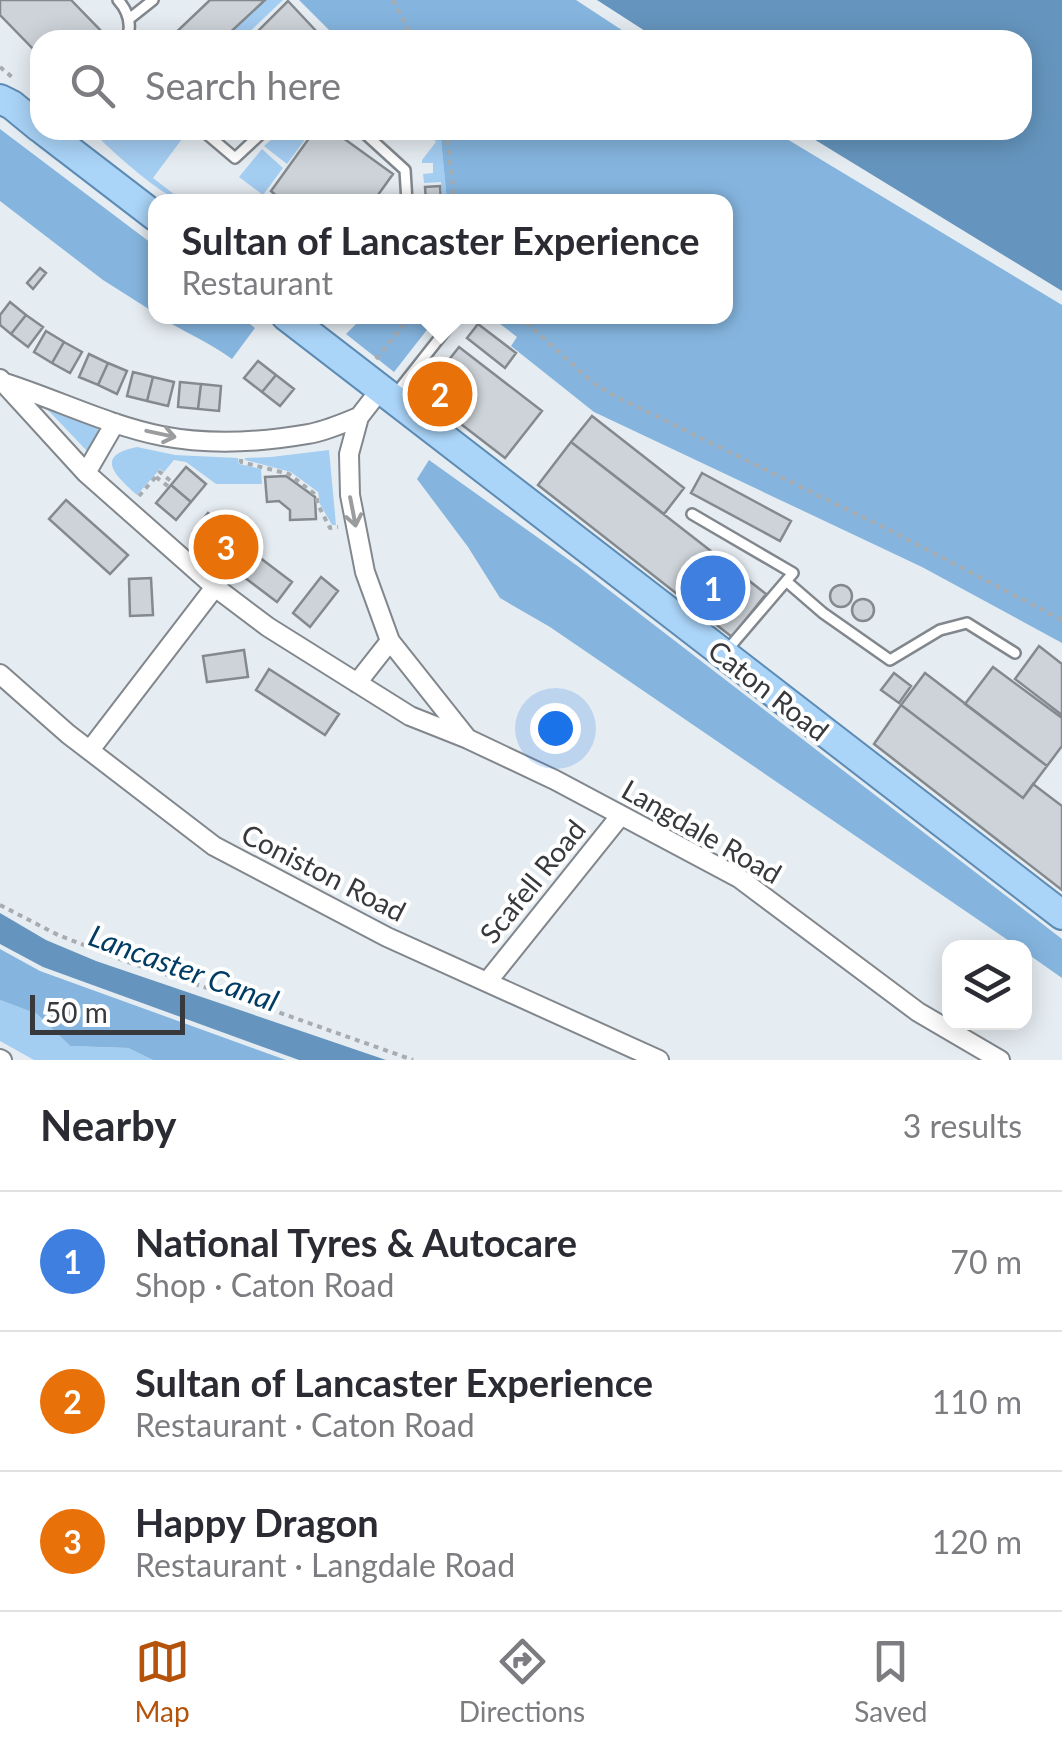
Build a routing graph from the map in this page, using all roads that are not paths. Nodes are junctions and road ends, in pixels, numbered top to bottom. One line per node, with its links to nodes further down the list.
1 (118, 0): 3 (lane)
2 (153, 0): 3 (lane)
3 (129, 19): 4 (lane)
4 (130, 30)
5 (4, 98): 6 (main road)
6 (30, 119)
7 (56, 140): 12 (main road)
8 (214, 140): 9 (lane)
9 (254, 140)
10 (372, 140): 11 (lane)
11 (406, 194)
12 (148, 211)
13 (296, 324): 16 (main road, Caton Road)
14 (450, 324): 16 (lane)
15 (1, 380): 18 (street, Langdale Road); 19 (street, Langdale Road)
16 (386, 394): 17 (street); 25 (main road, Caton Road)
17 (359, 417): 18 (street, Langdale Road, one-way to 17); 23 (street, one-way to 23)
18 (115, 423): 19 (street)
19 (86, 473): 22 (street, Langdale Road)
20 (692, 514): 21 (lane)
21 (786, 581): 24 (lane); 25 (lane)
22 (215, 587): 27 (street, Langdale Road); 29 (street)
23 (390, 641): 27 (street); 28 (street)
24 (1016, 653)
25 (723, 655): 31 (main road, Caton Road)
26 (0, 674): 29 (street, Coniston Road)
27 (356, 683): 28 (street, Langdale Road)
28 (468, 739): 30 (street, Langdale Road)
29 (90, 750): 32 (street, Coniston Road)
30 (620, 815): 32 (street, Scafell Road); 34 (street, Langdale Road)
31 (1062, 915)
32 (486, 982): 33 (street, Coniston Road)
33 (659, 1060)
34 (999, 1060)

